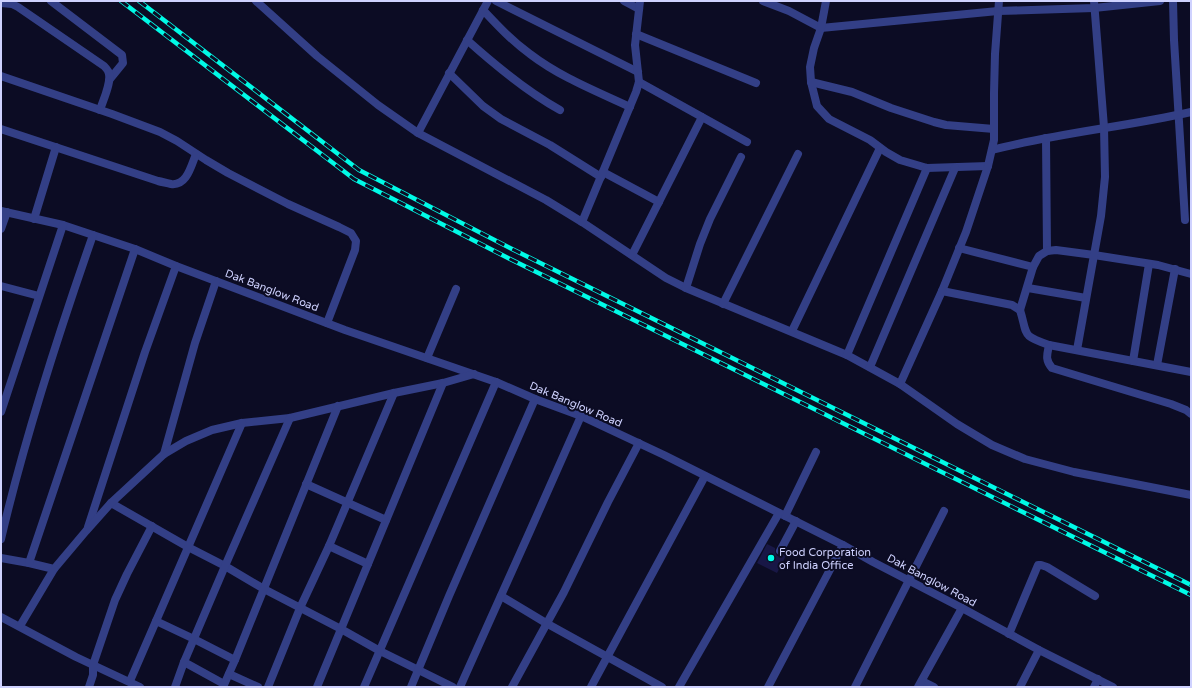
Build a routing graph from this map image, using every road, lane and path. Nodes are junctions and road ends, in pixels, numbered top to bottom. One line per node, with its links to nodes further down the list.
1 (51, 1): 22 (street)
2 (256, 1): 35 (street)
3 (488, 1): 14 (street)
4 (496, 1): 19 (street)
5 (624, 1): 13 (street)
6 (763, 1): 16 (street)
7 (826, 1): 16 (street)
8 (999, 1): 15 (street)
9 (1160, 1): 12 (street)
10 (1173, 1): 30 (street)
11 (1, 3): 22 (street)
12 (1094, 4): 15 (street); 32 (street)
13 (640, 5): 17 (street)
14 (483, 10): 18 (street); 26 (street)
15 (998, 11): 16 (street); 34 (street)
16 (821, 28): 24 (street)
17 (636, 34): 19 (street); 25 (street)
18 (467, 40): 20 (street); 28 (street)
19 (638, 72): 23 (street)
20 (449, 73): 35 (street); 47 (street)
21 (1, 76): 27 (street)
22 (110, 79): 27 (street)
23 (638, 82): 26 (street); 31 (street)
24 (811, 82): 34 (street); 39 (street)
25 (756, 83)
26 (630, 107): 47 (street)
27 (100, 110): 41 (street)
28 (560, 110)
29 (1191, 112): 30 (street)
30 (1179, 115): 32 (street); 48 (street)
31 (702, 117): 37 (street); 49 (street)
32 (1104, 127): 36 (street); 61 (street)
33 (1, 129): 38 (street)
34 (994, 129): 40 (street)
35 (418, 132): 53 (street)
36 (1046, 138): 40 (street); 59 (street)
37 (747, 142)
38 (56, 147): 41 (street); 51 (street)
39 (880, 148): 45 (street); 78 (street)
40 (992, 150): 44 (street)
41 (196, 154): 77 (street)
42 (798, 154): 75 (street)
43 (741, 157): 69 (street)
44 (988, 166): 46 (street); 57 (street)
45 (927, 168): 46 (street); 81 (street)
46 (955, 168): 85 (street)
47 (602, 174): 49 (street); 53 (street)
48 (1187, 188): 52 (street)
49 (659, 202): 60 (street)
50 (4, 212): 51 (street, Dak Banglow Road); 55 (street)
51 (34, 219): 54 (street, Dak Banglow Road)
52 (1186, 220)
53 (582, 222): 60 (street)
54 (63, 225): 56 (street, Dak Banglow Road); 73 (street)
55 (1, 229)
56 (92, 234): 58 (street, Dak Banglow Road); 114 (street)
57 (959, 248): 64 (street); 72 (street)
58 (135, 249): 63 (street, Dak Banglow Road); 120 (street)
59 (1047, 251): 61 (street); 64 (street)
60 (632, 255): 69 (street)
61 (1094, 255): 62 (street); 74 (street)
62 (1149, 264): 65 (street); 83 (street)
63 (176, 266): 67 (street, Dak Banglow Road); 113 (street)
64 (1034, 267): 70 (street)
65 (1175, 269): 66 (street); 84 (street)
66 (1191, 274)
67 (216, 281): 77 (street, Dak Banglow Road); 102 (street)
68 (1, 286): 73 (street)
69 (686, 288): 75 (street)
70 (1028, 288): 74 (street); 76 (street)
71 (456, 289): 82 (street)
72 (942, 291): 76 (street); 90 (street)
73 (39, 296): 92 (street)
74 (1086, 298): 80 (street)
75 (723, 304): 78 (street)
76 (1020, 310): 79 (street)
77 (327, 323): 82 (street, Dak Banglow Road)
78 (792, 331): 81 (street)
79 (1049, 345): 80 (street); 96 (street)
80 (1077, 350): 83 (street)
81 (847, 355): 85 (street)
82 (427, 358): 87 (street, Dak Banglow Road)
83 (1133, 361): 84 (street)
84 (1157, 365): 86 (street)
85 (870, 367): 90 (street)
86 (1191, 372)
87 (474, 374): 88 (street, Dak Banglow Road); 89 (street)
88 (496, 382): 93 (street, Dak Banglow Road); 138 (street)
89 (443, 383): 91 (street); 110 (street)
90 (900, 384): 105 (street)
91 (394, 393): 94 (street); 106 (street)
92 (4, 396): 95 (street)
93 (535, 399): 97 (street, Dak Banglow Road); 143 (street)
94 (338, 406): 98 (street); 104 (street)
95 (1, 412)
96 (1191, 414)
97 (581, 416): 100 (street, Dak Banglow Road); 126 (street)
98 (290, 418): 99 (street); 122 (street)
99 (242, 423): 102 (street); 117 (street)
100 (639, 443): 103 (street, Dak Banglow Road); 132 (street)
101 (816, 452): 109 (street)
102 (164, 454): 107 (street)
103 (705, 476): 109 (street, Dak Banglow Road); 139 (street)
104 (306, 484): 106 (street); 125 (street)
105 (1191, 495)
106 (348, 502): 110 (street); 116 (street)
107 (111, 504): 112 (street); 113 (street)
108 (944, 511): 124 (street)
109 (782, 514): 111 (street, Dak Banglow Road); 162 (street)
110 (386, 520): 121 (street)
111 (796, 521): 115 (street, Dak Banglow Road); 118 (street)
112 (152, 526): 117 (street); 142 (street)
113 (86, 531): 123 (street)
114 (1, 539)
115 (843, 545): 124 (street, Dak Banglow Road); 163 (street)
116 (329, 546): 121 (street); 128 (street)
117 (188, 548): 122 (street); 131 (street)
118 (780, 551)
119 (1, 558): 120 (street)
120 (29, 563): 123 (street)
121 (368, 564): 134 (street)
122 (225, 566): 125 (street); 136 (street)
123 (54, 569): 133 (street)
124 (909, 580): 129 (street, Dak Banglow Road); 164 (street)
125 (264, 589): 128 (street); 140 (street)
126 (502, 596): 132 (street); 158 (street)
127 (1094, 596): 135 (street)
128 (300, 608): 134 (street); 153 (street)
129 (962, 608): 135 (street, Dak Banglow Road); 147 (street)
130 (1, 617): 133 (street)
131 (156, 621): 136 (street); 146 (street)
132 (546, 623): 139 (street); 159 (street)
133 (20, 626): 142 (street)
134 (341, 629): 138 (street); 154 (street)
135 (1008, 634): 137 (street, Dak Banglow Road)
136 (194, 639): 140 (street); 141 (street)
137 (1039, 650): 145 (street, Dak Banglow Road); 166 (street)
138 (380, 651): 143 (street); 155 (street)
139 (608, 657): 160 (street); 161 (street)
140 (235, 660): 144 (street)
141 (184, 662): 148 (street); 151 (street)
142 (93, 665): 146 (street); 149 (street)
143 (419, 669): 156 (street); 157 (street)
144 (229, 674): 148 (street); 152 (street)
145 (1098, 679): 167 (street); 168 (street, Dak Banglow Road)
146 (130, 681): 150 (street)
147 (920, 684): 165 (street)
148 (223, 685)
149 (89, 687)
150 (140, 687)
151 (175, 687)
152 (258, 687)
153 (268, 687)
154 (317, 687)
155 (364, 687)
156 (411, 687)
157 (453, 687)
158 (460, 687)
159 (512, 687)
160 (592, 687)
161 (662, 687)
162 (679, 687)
163 (768, 687)
164 (855, 687)
165 (934, 687)
166 (1020, 687)
167 (1094, 687)
168 (1113, 687)

